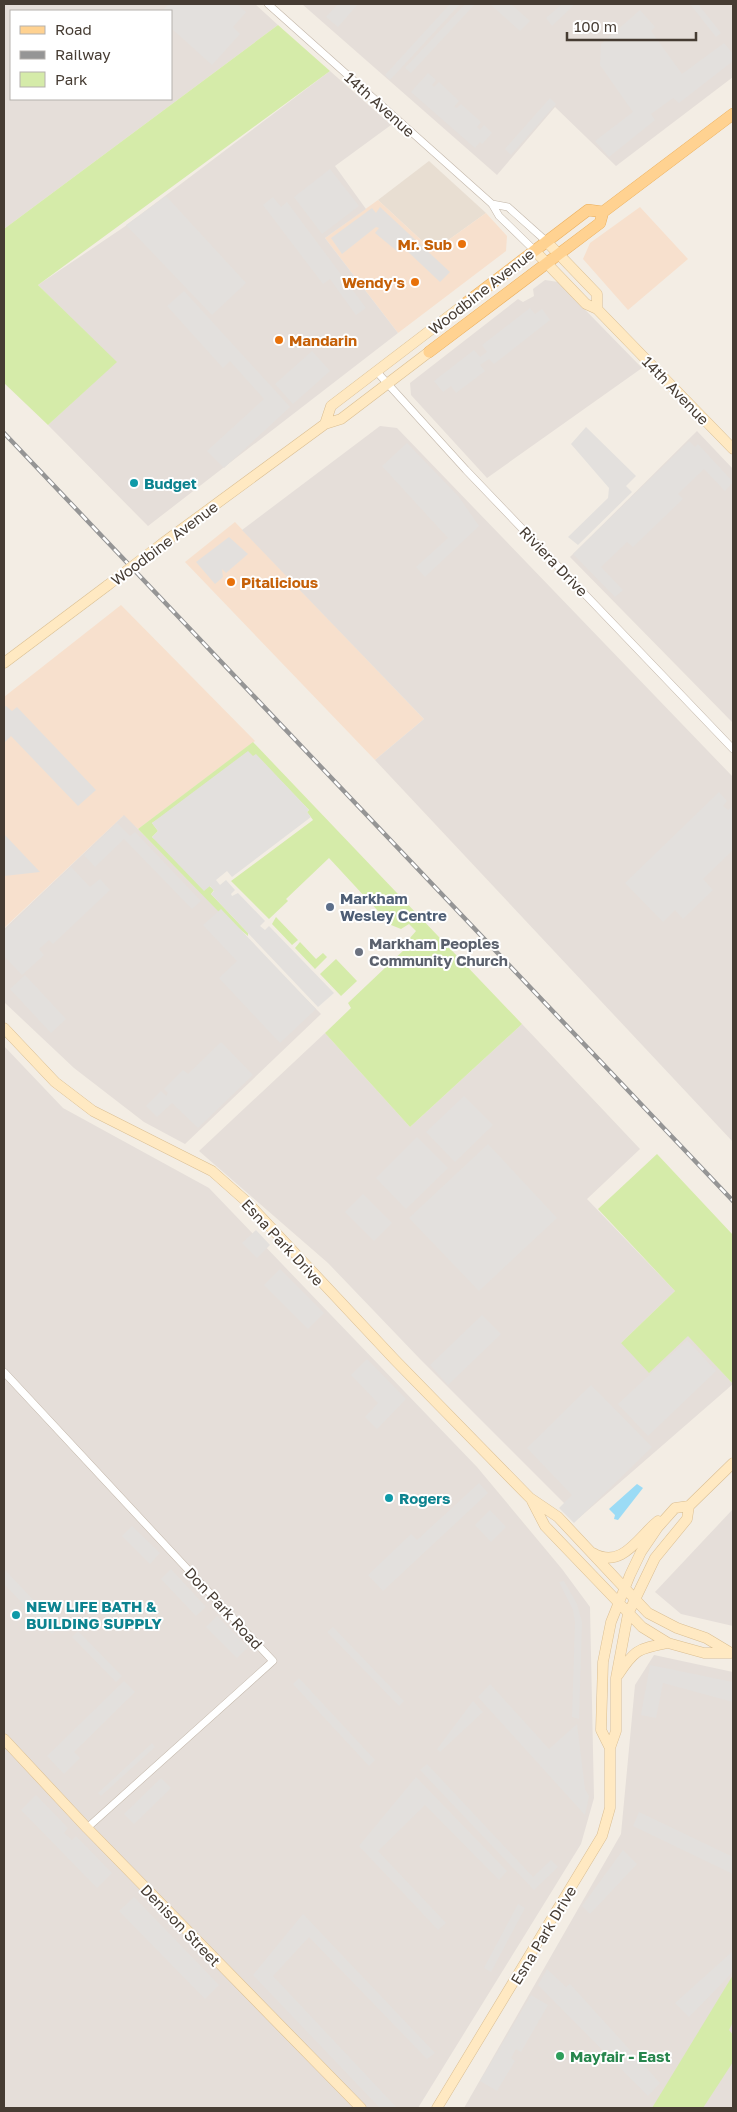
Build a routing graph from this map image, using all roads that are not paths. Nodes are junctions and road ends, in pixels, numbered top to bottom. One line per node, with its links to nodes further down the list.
1 (268, 4): 3 (street, 14th Avenue)
2 (733, 114): 4 (main road, Woodbine Avenue)
3 (492, 204): 5 (street, 14th Avenue); 6 (street, 14th Avenue)
4 (603, 212): 5 (main road, Woodbine Avenue); 7 (main road, Woodbine Avenue)
5 (546, 241): 6 (main road, Woodbine Avenue); 7 (main road, 14th Avenue)
6 (534, 250): 8 (main road, 14th Avenue); 9 (main road, Woodbine Avenue)
7 (558, 253): 8 (main road, Woodbine Avenue); 12 (main road, 14th Avenue)
8 (546, 263): 10 (main road, Woodbine Avenue); 12 (main road, 14th Avenue)
9 (490, 284): 10 (main road); 11 (main road, Woodbine Avenue)
10 (499, 298): 13 (main road, Woodbine Avenue)
11 (462, 306): 14 (main road, Woodbine Avenue)
12 (597, 309): 17 (main road, 14th Avenue)
13 (429, 352): 15 (main road, Woodbine Avenue)
14 (377, 372): 15 (street, Riviera Drive); 16 (main road, Woodbine Avenue)
15 (388, 385): 16 (main road, Woodbine Avenue); 19 (street, Riviera Drive)
16 (325, 424): 18 (main road, Woodbine Avenue, bridge)
17 (733, 449)
18 (4, 663)
19 (733, 749)
20 (4, 1028): 23 (main road, Esna Park Drive)
21 (4, 1372): 36 (street, Don Park Road)
22 (733, 1464): 24 (main road)
23 (530, 1498): 26 (main road, Esna Park Drive); 29 (main road, Esna Park Drive)
24 (689, 1506): 25 (main road); 28 (main road)
25 (675, 1508): 26 (main road); 27 (main road)
26 (587, 1548): 27 (main road, Esna Park Drive)
27 (624, 1589): 28 (main road, Esna Park Drive); 29 (main road, Esna Park Drive)
28 (634, 1599): 30 (main road, Esna Park Drive); 32 (main road)
29 (618, 1604): 30 (main road); 35 (main road, Esna Park Drive)
30 (628, 1614): 31 (main road); 33 (main road, Esna Park Drive)
31 (668, 1643): 32 (main road); 33 (main road)
32 (732, 1653)
33 (616, 1678): 35 (main road, Esna Park Drive)
34 (4, 1740): 36 (main road, Denison Street)
35 (610, 1748): 38 (main road, Esna Park Drive)
36 (87, 1828): 37 (main road, Denison Street)
37 (361, 2108)
38 (437, 2108)

